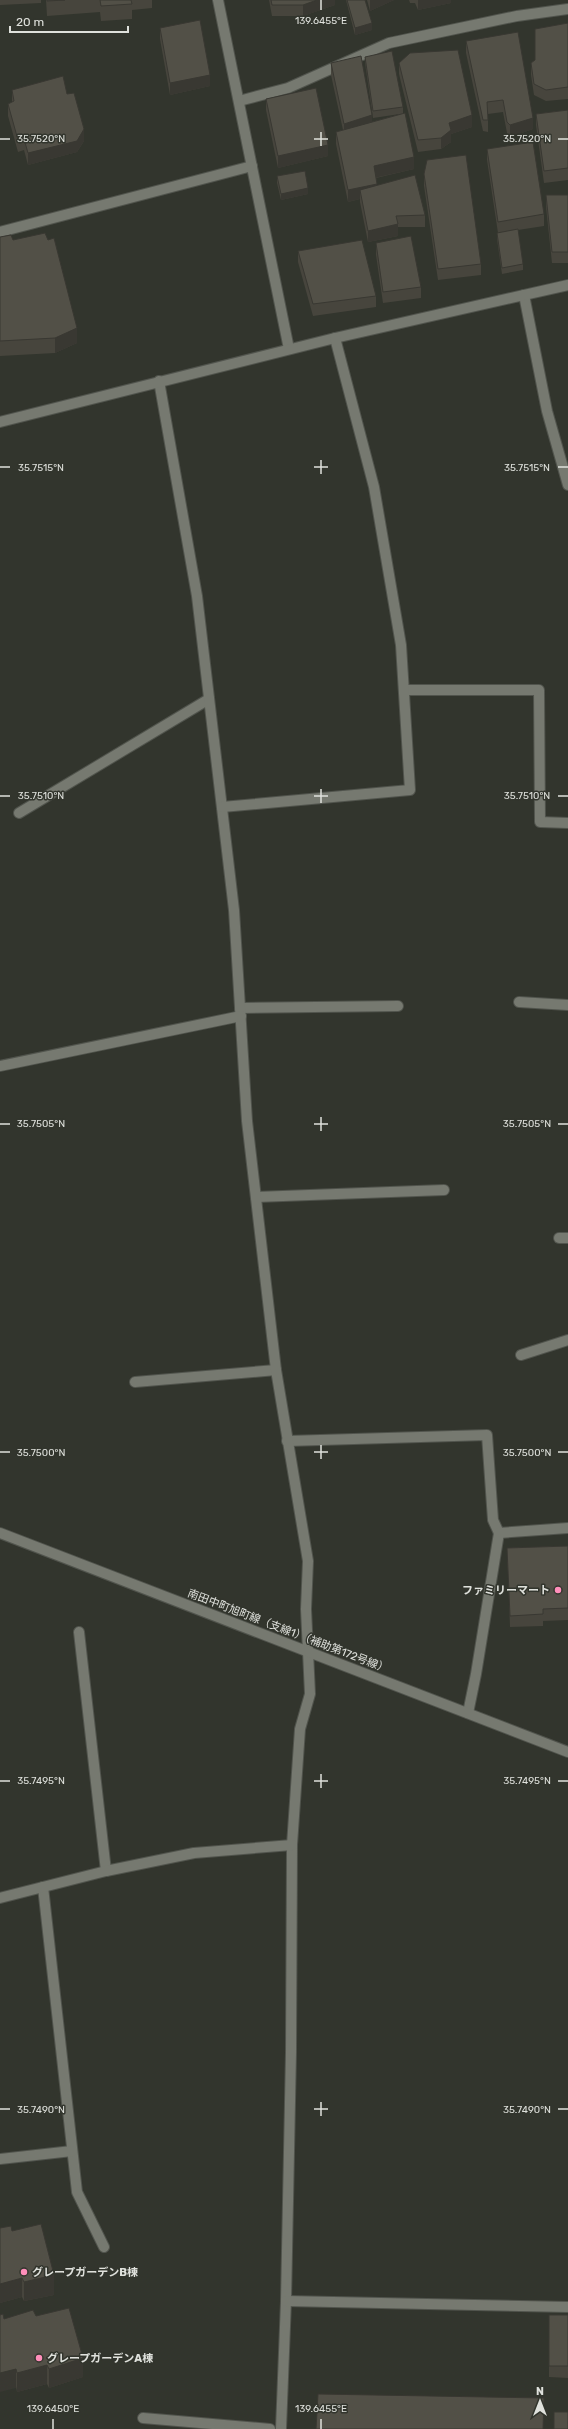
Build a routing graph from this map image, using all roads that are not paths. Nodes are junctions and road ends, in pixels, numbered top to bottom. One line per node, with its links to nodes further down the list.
1 (218, 0): 3 (street)
2 (568, 9): 3 (street)
3 (239, 100): 4 (street)
4 (252, 166): 5 (street); 9 (street)
5 (0, 232)
6 (568, 285): 7 (street)
7 (524, 295): 8 (street); 12 (street)
8 (335, 338): 9 (street); 13 (street)
9 (288, 349): 10 (street)
10 (159, 381): 11 (street); 14 (street)
11 (0, 422)
12 (568, 485)
13 (404, 690): 15 (street); 17 (street)
14 (209, 699): 15 (street); 16 (street)
15 (222, 807): 21 (street)
16 (19, 813)
17 (568, 822)
18 (519, 1002): 19 (street)
19 (568, 1005)
20 (398, 1006): 21 (street)
21 (241, 1012): 22 (street); 24 (street)
22 (0, 1066)
23 (444, 1190): 24 (street)
24 (256, 1197): 27 (street)
25 (568, 1340): 26 (street)
26 (521, 1355)
27 (276, 1370): 28 (street); 29 (street)
28 (135, 1382)
29 (287, 1441): 31 (street); 34 (street)
30 (568, 1528): 31 (street)
31 (499, 1532): 35 (street)
32 (0, 1533): 34 (street, 南田中町旭町線（支線1）（補助第172号線）)
33 (79, 1632): 38 (street)
34 (307, 1652): 35 (street, 南田中町旭町線（支線1）（補助第172号線）); 37 (street)
35 (468, 1713): 36 (street, 南田中町旭町線（支線1）（補助第172号線）)
36 (568, 1752)
37 (292, 1845): 38 (street); 44 (street)
38 (106, 1871): 39 (street)
39 (43, 1887): 40 (street); 41 (street)
40 (0, 1898)
41 (72, 2151): 42 (street); 43 (street)
42 (0, 2159)
43 (104, 2247)
44 (286, 2301): 45 (street); 48 (street)
45 (568, 2307)
46 (143, 2418): 47 (street)
47 (270, 2429)
48 (280, 2429)

